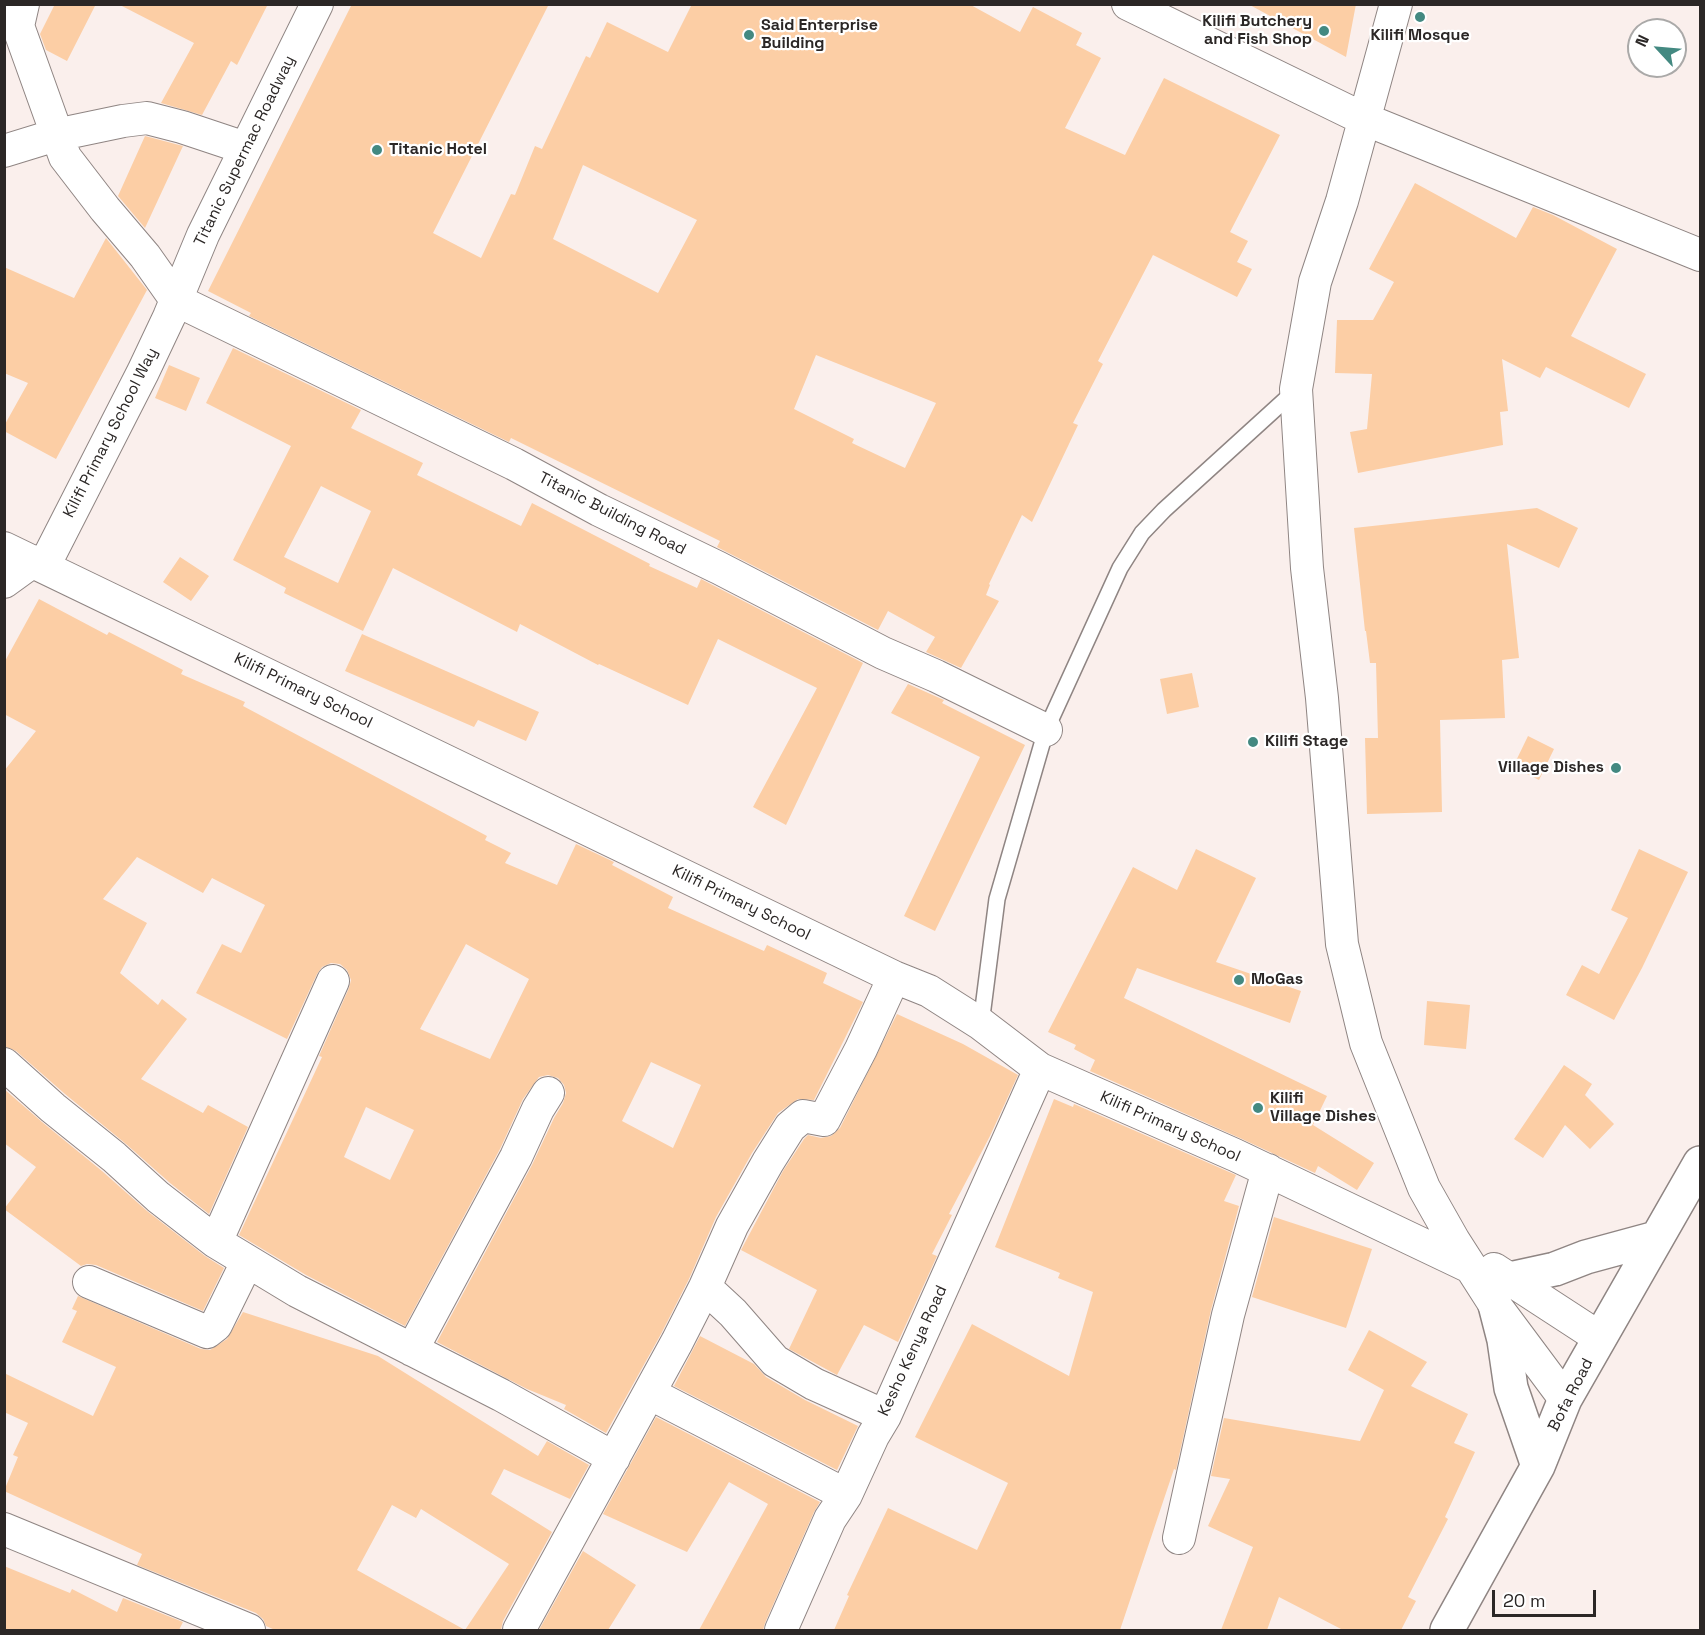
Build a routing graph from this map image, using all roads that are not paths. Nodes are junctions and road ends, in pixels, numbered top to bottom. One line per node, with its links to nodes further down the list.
1 (23, 4): 6 (street)
2 (317, 4): 7 (street, Titanic Supermac Roadway)
3 (1128, 4): 5 (street)
4 (1396, 4): 5 (street)
5 (1364, 119): 9 (street); 11 (street)
6 (56, 135): 7 (street); 8 (street); 10 (street)
7 (245, 148): 10 (street, Titanic Supermac Roadway)
8 (4, 151)
9 (1701, 255)
10 (176, 300): 13 (street, Kilifi Primary School Way); 15 (street, Titanic Building Road)
11 (1296, 389): 15 (lane); 26 (street)
12 (4, 548): 13 (street, Kilifi Primary School)
13 (39, 563): 14 (street); 16 (street, Kilifi Primary School)
14 (4, 582)
15 (1046, 730): 18 (lane)
16 (894, 976): 18 (street, Kilifi Primary School); 29 (street)
17 (333, 981): 25 (street)
18 (981, 1024): 20 (street, Kilifi Primary School)
19 (4, 1064): 25 (street)
20 (1040, 1069): 23 (street, Kilifi Primary School); 35 (street, Kesho Kenya Road)
21 (548, 1093): 32 (street)
22 (1701, 1163): 24 (street, Bofa Road)
23 (1268, 1170): 26 (street, Kilifi Primary School); 40 (street)
24 (1656, 1238): 30 (street); 31 (street, Bofa Road)
25 (216, 1242): 27 (street)
26 (1462, 1254): 30 (street, Kilifi Primary School)
27 (247, 1262): 28 (street); 32 (street)
28 (89, 1282)
29 (705, 1287): 33 (street); 35 (street)
30 (1502, 1292): 31 (street, Kilifi Primary School); 34 (street); 37 (street)
31 (1600, 1338): 34 (street, Bofa Road)
32 (412, 1350): 36 (street)
33 (649, 1393): 36 (street); 38 (street)
34 (1565, 1399): 37 (street, Bofa Road)
35 (885, 1416): 38 (street, Kesho Kenya Road)
36 (614, 1458): 42 (street)
37 (1538, 1466): 44 (street, Bofa Road)
38 (846, 1495): 43 (street, Kesho Kenya Road)
39 (4, 1529): 41 (street)
40 (1179, 1538)
41 (249, 1630)
42 (519, 1630)
43 (781, 1630)
44 (1447, 1630)

